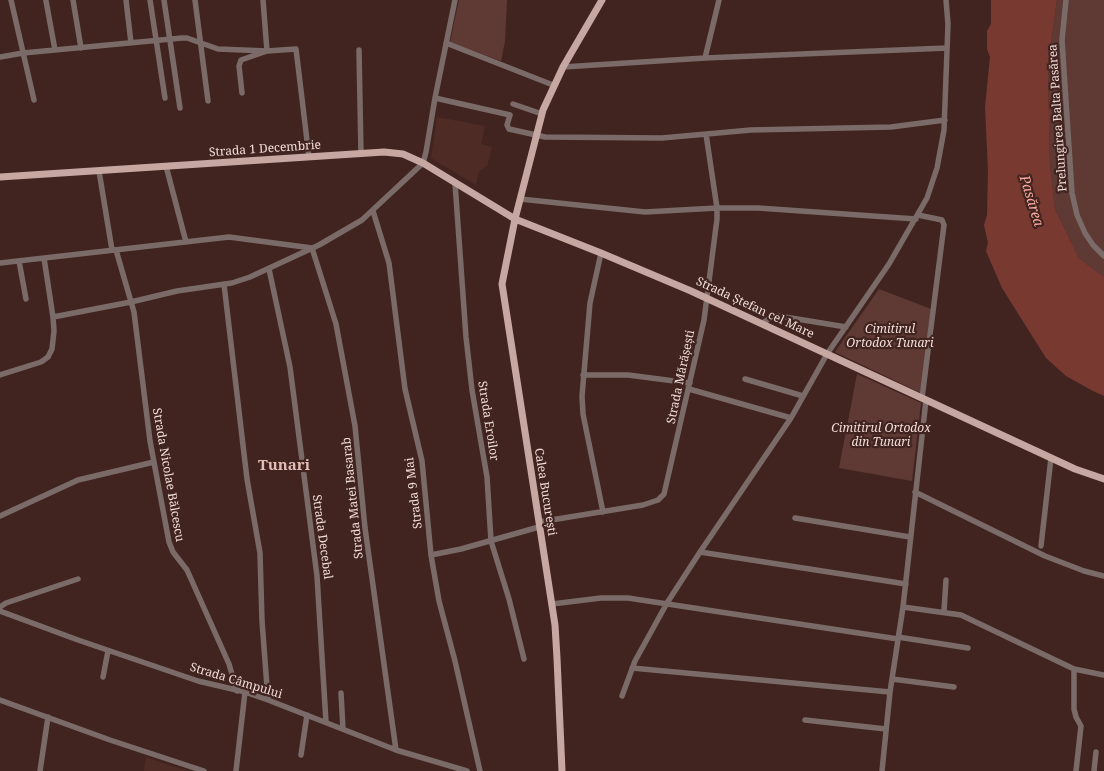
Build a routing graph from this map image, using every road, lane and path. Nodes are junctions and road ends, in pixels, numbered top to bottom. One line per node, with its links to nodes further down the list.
1 (12, 0): 24 (street)
2 (73, 0): 19 (street)
3 (126, 0): 16 (street)
4 (150, 0): 15 (street)
5 (164, 0): 14 (street)
6 (195, 0): 17 (street)
7 (263, 0): 23 (street)
8 (455, 0): 18 (street)
9 (602, 0): 27 (main road, Calea București)
10 (719, 0): 26 (street)
11 (946, 0): 20 (street)
12 (1066, 0): 56 (street, Prelungirea Balta Pasărea)
13 (46, 1): 21 (street)
14 (169, 39): 15 (street); 17 (street); 35 (street)
15 (156, 40): 16 (street); 30 (street)
16 (131, 43): 19 (street)
17 (200, 43): 23 (street); 33 (street)
18 (446, 43): 28 (street); 31 (street)
19 (81, 48): 21 (street)
20 (947, 48): 26 (street); 37 (street)
21 (55, 50): 24 (street)
22 (359, 50): 40 (street)
23 (268, 51): 29 (street); 41 (street)
24 (22, 53): 25 (street); 32 (street)
25 (0, 57)
26 (705, 58): 27 (street)
27 (563, 67): 28 (main road, Calea București)
28 (553, 85): 36 (main road, Calea București)
29 (242, 93)
30 (165, 98)
31 (435, 98): 39 (street); 42 (street)
32 (34, 100)
33 (208, 101)
34 (513, 104): 36 (street)
35 (180, 108)
36 (542, 114): 39 (main road, Calea București)
37 (945, 120): 38 (street); 50 (street)
38 (706, 134): 39 (street); 48 (street, Strada Mărășești)
39 (536, 136): 47 (main road, Calea București)
40 (360, 154): 41 (main road, Strada 1 Decembrie); 42 (main road, Strada 1 Decembrie)
41 (309, 157): 43 (main road, Strada 1 Decembrie)
42 (422, 163): 46 (main road, Strada 1 Decembrie); 49 (street)
43 (166, 166): 44 (main road, Strada 1 Decembrie); 52 (street)
44 (99, 171): 45 (main road, Strada 1 Decembrie); 54 (street, Strada Nicolae Bălcescu)
45 (0, 177)
46 (455, 183): 51 (main road, Strada 1 Decembrie); 85 (street, Strada Eroilor)
47 (520, 199): 48 (street); 51 (main road, Calea București)
48 (717, 208): 50 (street); 62 (street, Strada Mărășești)
49 (373, 211): 53 (street); 88 (street, Strada 9 Mai)
50 (917, 217): 67 (street); 74 (street)
51 (514, 219): 55 (main road, Strada Ștefan cel Mare); 83 (main road, Calea București)
52 (186, 242): 53 (street); 54 (street)
53 (312, 248): 60 (street); 121 (street, Strada Matei Basarab)
54 (114, 250): 57 (street); 64 (street, Strada Nicolae Bălcescu)
55 (601, 253): 62 (main road, Strada Ștefan cel Mare); 70 (street)
56 (1104, 256)
57 (44, 258): 58 (street); 65 (street)
58 (19, 261): 59 (street); 63 (street)
59 (0, 263)
60 (269, 268): 61 (street); 118 (street, Strada Decebal)
61 (224, 284): 64 (street); 114 (street)
62 (706, 297): 66 (main road, Strada Ștefan cel Mare); 72 (street, Strada Mărășești)
63 (26, 299)
64 (132, 302): 65 (street); 77 (street, Strada Nicolae Bălcescu)
65 (53, 317): 69 (street)
66 (763, 323): 67 (street); 68 (main road, Strada Ștefan cel Mare)
67 (846, 327): 68 (street)
68 (827, 354): 73 (street); 74 (main road, Strada Ștefan cel Mare)
69 (0, 373)
70 (583, 376): 72 (street); 80 (street)
71 (745, 379): 73 (street)
72 (690, 386): 75 (street); 80 (street, Strada Mărășești)
73 (803, 396): 75 (street)
74 (924, 399): 76 (main road, Strada Ștefan cel Mare); 79 (street)
75 (791, 418): 87 (street)
76 (1051, 458): 78 (main road, Strada Ștefan cel Mare); 86 (street)
77 (154, 462): 81 (street); 108 (street, Strada Nicolae Bălcescu)
78 (1104, 479)
79 (915, 492): 84 (street); 89 (street)
80 (603, 512): 83 (street, Strada Mărășești)
81 (0, 516)
82 (795, 518): 84 (street)
83 (539, 525): 85 (street, Strada Mărășești); 94 (main road, Calea București)
84 (910, 537): 92 (street)
85 (491, 541): 88 (street, Strada Mărășești); 101 (street, Strada Eroilor)
86 (1042, 546)
87 (700, 552): 92 (street); 93 (street)
88 (431, 555): 128 (street, Strada 9 Mai)
89 (1104, 576)
90 (78, 579): 96 (street)
91 (946, 580): 97 (street)
92 (906, 584): 95 (street)
93 (667, 603): 94 (street); 98 (street); 102 (street)
94 (552, 604): 129 (main road, Calea București)
95 (903, 607): 97 (street); 98 (street)
96 (0, 609): 100 (street, Strada Câmpului)
97 (944, 611): 103 (street)
98 (898, 638): 99 (street); 106 (street)
99 (968, 648)
100 (108, 651): 105 (street); 108 (street, Strada Câmpului)
101 (524, 659)
102 (632, 668): 110 (street); 112 (street)
103 (1074, 670): 104 (street); 131 (street)
104 (1104, 675)
105 (104, 677)
106 (892, 679): 107 (street); 110 (street)
107 (954, 687)
108 (237, 691): 109 (street, Strada Câmpului)
109 (245, 692): 114 (street, Strada Câmpului); 126 (street)
110 (890, 692): 120 (street)
111 (342, 694): 119 (street)
112 (622, 696)
113 (0, 700): 116 (street)
114 (268, 700): 115 (street, Strada Câmpului)
115 (307, 715): 118 (street, Strada Câmpului); 123 (street)
116 (48, 717): 124 (street); 125 (street)
117 (805, 720): 120 (street)
118 (326, 722): 119 (street, Strada Câmpului)
119 (343, 729): 121 (street, Strada Câmpului)
120 (886, 729): 130 (street)
121 (396, 750): 127 (street, Strada Câmpului)
122 (1096, 752): 132 (street)
123 (301, 755)
124 (40, 771)
125 (204, 771)
126 (236, 771)
127 (467, 771)
128 (480, 771)
129 (562, 771)
130 (882, 771)
131 (1076, 771)
132 (1094, 771)

